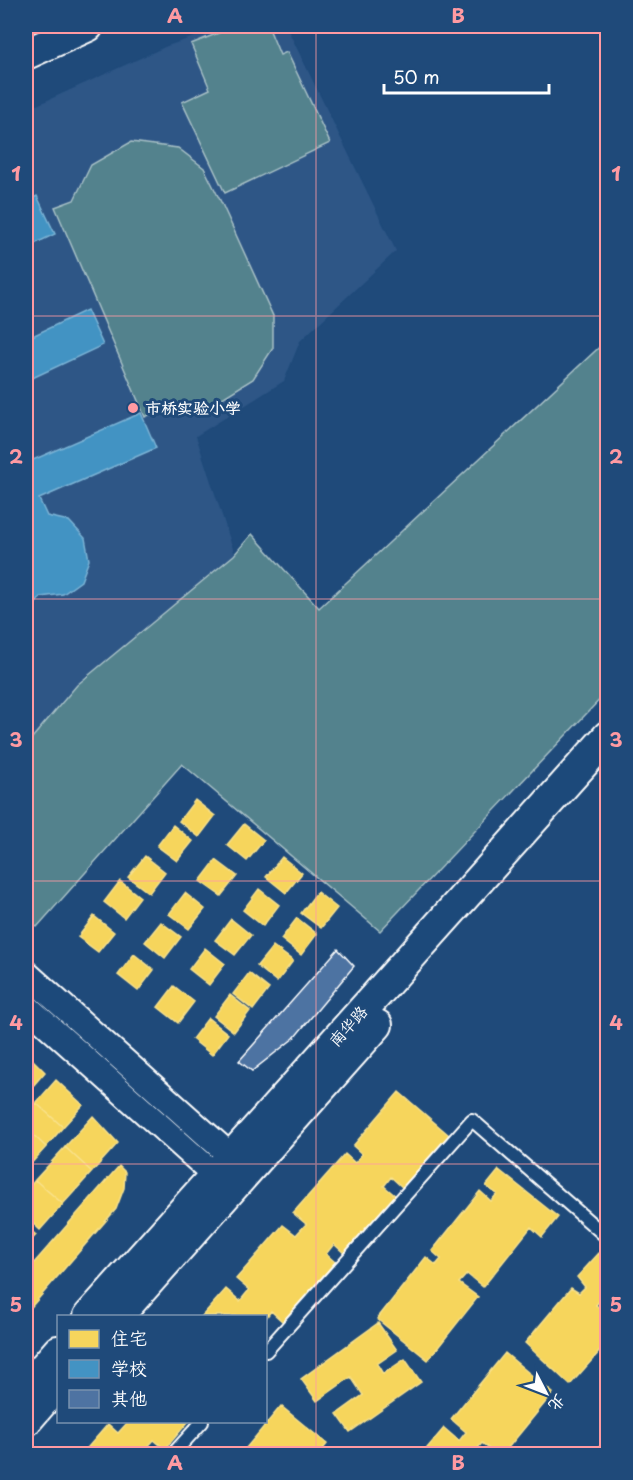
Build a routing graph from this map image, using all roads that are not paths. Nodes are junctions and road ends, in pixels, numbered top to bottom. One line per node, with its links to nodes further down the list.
1 (88, 26): 2 (street)
2 (26, 54)
3 (608, 736): 7 (street, 南华路)
4 (608, 766): 7 (street, 南华路)
5 (26, 973): 7 (street)
6 (26, 1006): 7 (street)
7 (231, 1173): 9 (street, 南华路); 10 (street, 南华路)
8 (608, 1238): 11 (lane)
9 (91, 1315)
10 (120, 1315)
11 (267, 1350)
12 (57, 1352): 14 (street)
13 (57, 1385): 15 (street)
14 (26, 1388)
15 (26, 1421)
16 (201, 1423): 17 (lane)
17 (173, 1455)

